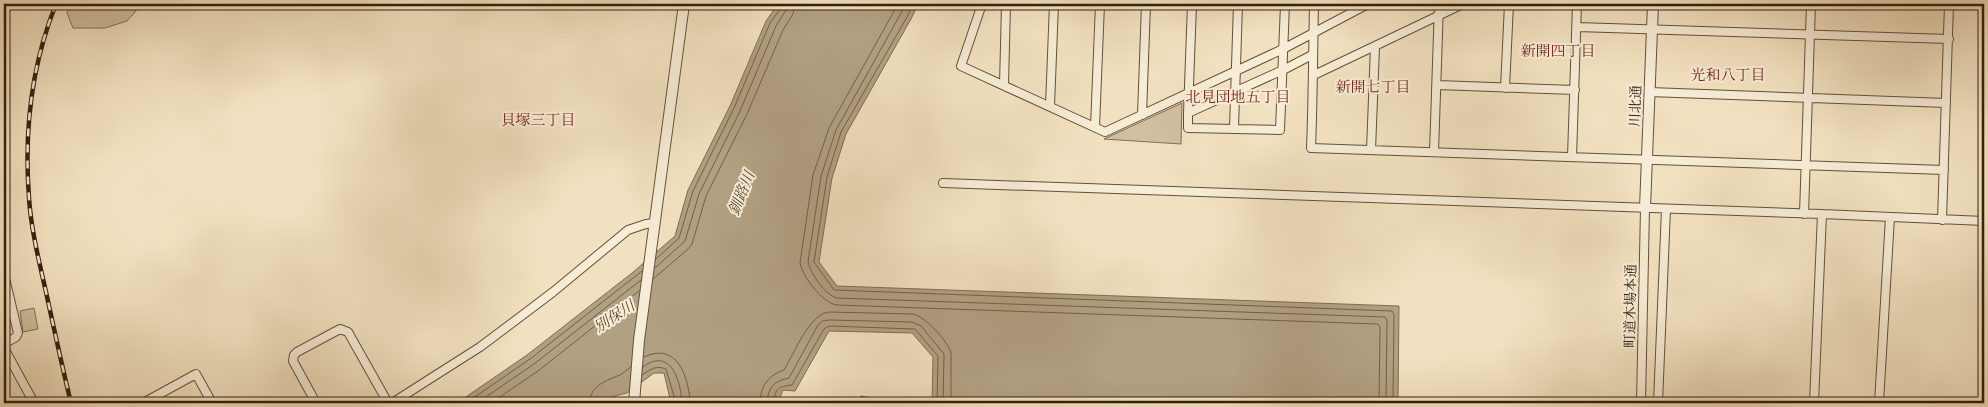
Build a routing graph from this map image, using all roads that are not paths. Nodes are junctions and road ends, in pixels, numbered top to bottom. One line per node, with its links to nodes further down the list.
1 (684, 4): 60 (street)
2 (982, 4): 32 (street)
3 (1006, 4): 32 (street)
4 (1054, 4): 41 (street)
5 (1086, 4): 6 (street)
6 (1100, 4): 44 (street)
7 (1146, 4): 43 (street)
8 (1192, 4): 38 (street)
9 (1238, 4): 30 (street)
10 (1285, 4): 27 (street)
11 (1314, 4): 23 (street)
12 (1368, 4): 23 (street)
13 (1439, 4): 20 (street)
14 (1463, 4): 20 (street)
15 (1509, 4): 34 (street)
16 (1577, 4): 21 (street)
17 (1653, 4): 22 (street, 川北通)
18 (1811, 4): 24 (street)
19 (1950, 4): 25 (street)
20 (1438, 15): 26 (street); 33 (street)
21 (1577, 27): 22 (street); 35 (street)
22 (1652, 30): 24 (street); 37 (street, 川北通)
23 (1313, 32): 27 (street); 28 (street)
24 (1810, 35): 25 (street); 39 (street)
25 (1948, 39): 40 (street)
26 (1375, 47): 31 (street); 46 (street)
27 (1283, 49): 29 (street); 30 (street)
28 (1312, 55): 29 (street); 31 (street)
29 (1283, 70): 36 (street); 45 (street)
30 (1236, 72): 36 (street); 38 (street)
31 (1314, 75): 46 (street)
32 (1004, 85): 41 (street)
33 (1437, 85): 34 (street); 47 (street)
34 (1506, 88): 35 (street)
35 (1575, 90): 48 (street)
36 (1236, 92): 42 (street); 45 (street)
37 (1649, 92): 39 (street); 49 (street, 川北通)
38 (1188, 94): 42 (street); 43 (street)
39 (1808, 98): 40 (street); 50 (street)
40 (1946, 102): 51 (street)
41 (1050, 106): 44 (street)
42 (1188, 113): 45 (street)
43 (1142, 116): 44 (street)
44 (1095, 127)
45 (1234, 128)
46 (1372, 150): 47 (street)
47 (1434, 152): 48 (street)
48 (1572, 157): 49 (street)
49 (1647, 159): 50 (street); 53 (street, 川北通)
50 (1806, 165): 51 (street); 55 (street)
51 (1944, 170): 58 (street)
52 (943, 183): 53 (street)
53 (1644, 208): 54 (street); 70 (street, 町道木場本通)
54 (1666, 209): 55 (street); 71 (street)
55 (1804, 214): 56 (street)
56 (1822, 214): 57 (street); 72 (street)
57 (1890, 217): 58 (street); 73 (street)
58 (1942, 220): 59 (street)
59 (1984, 221)
60 (655, 223): 63 (street); 69 (street)
61 (4, 274): 62 (street)
62 (4, 346): 64 (street)
63 (634, 400)
64 (34, 403)
65 (143, 403): 66 (street)
66 (212, 403)
67 (316, 403): 68 (street)
68 (388, 403)
69 (392, 403)
70 (1641, 403)
71 (1658, 403)
72 (1814, 403)
73 (1879, 403)

